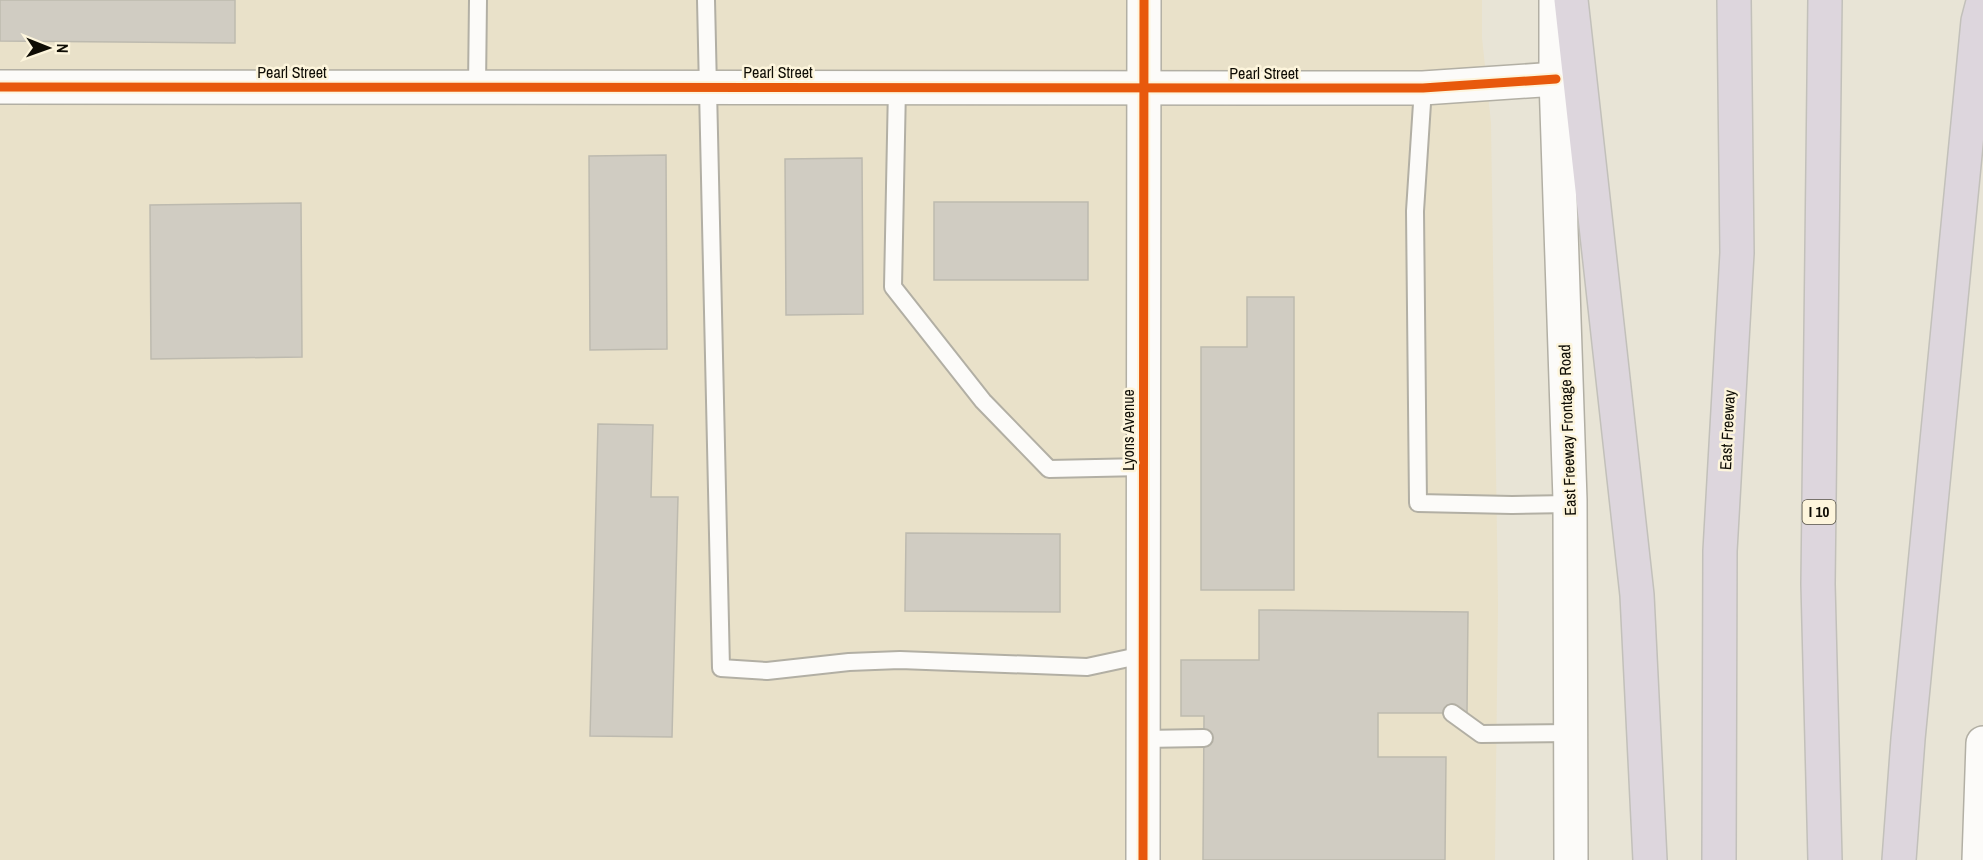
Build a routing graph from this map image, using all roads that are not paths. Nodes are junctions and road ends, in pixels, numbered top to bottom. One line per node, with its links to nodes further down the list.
1 (478, 0): 11 (lane)
2 (706, 0): 12 (lane)
3 (1144, 0): 14 (street, Lyons Avenue)
4 (1556, 0): 9 (street, East Freeway Frontage Road)
5 (1571, 0): 26 (highway)
6 (1734, 0): 27 (highway, East Freeway)
7 (1825, 0): 28 (highway, I 10)
8 (1983, 2): 29 (highway)
9 (1557, 78): 15 (street, Pearl Street); 17 (street, East Freeway Frontage Road)
10 (0, 87): 11 (street, Pearl Street)
11 (477, 87): 12 (street, Pearl Street)
12 (707, 87): 13 (street, Pearl Street); 18 (lane)
13 (897, 87): 14 (street, Pearl Street); 16 (lane)
14 (1144, 88): 15 (street, Pearl Street); 16 (street, Lyons Avenue)
15 (1423, 88): 17 (lane)
16 (1143, 467): 18 (street, Lyons Avenue)
17 (1570, 504): 20 (street, East Freeway Frontage Road)
18 (1143, 655): 22 (street, Lyons Avenue)
19 (1452, 713): 20 (lane)
20 (1571, 733): 25 (street, East Freeway Frontage Road)
21 (1204, 738): 22 (lane)
22 (1143, 739): 24 (street, Lyons Avenue)
23 (1983, 743): 30 (street)
24 (1143, 860)
25 (1571, 860)
26 (1650, 860)
27 (1719, 860)
28 (1825, 860)
29 (1899, 860)
30 (1979, 860)

